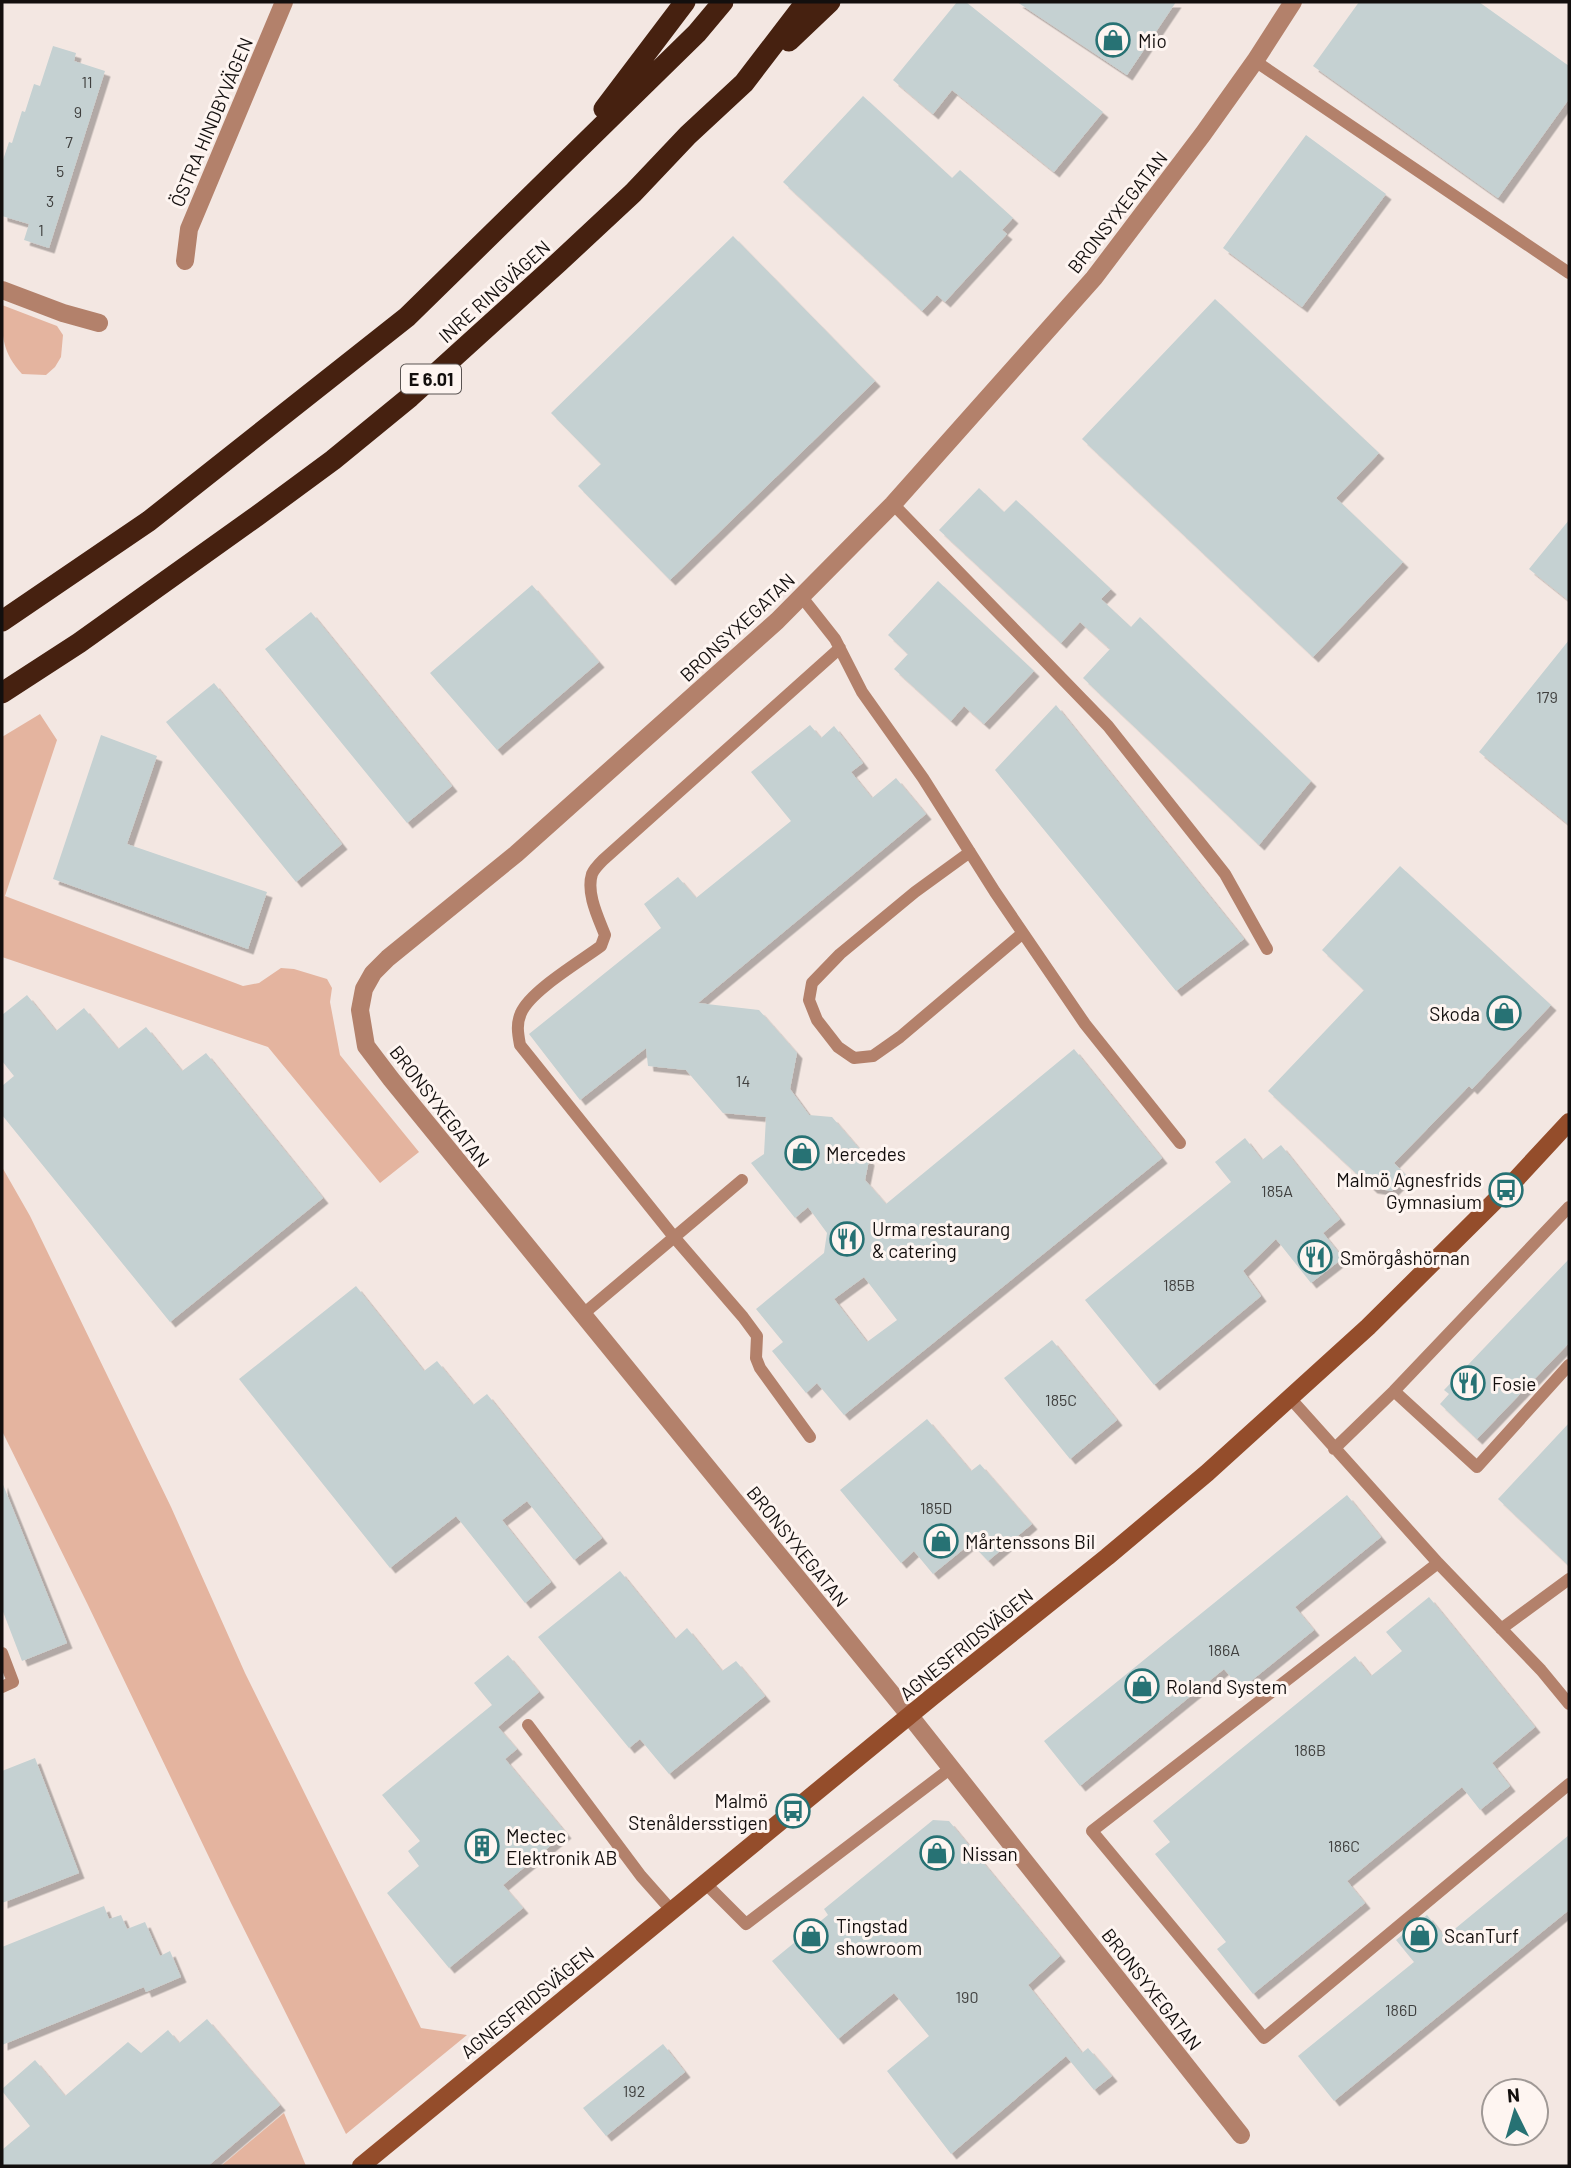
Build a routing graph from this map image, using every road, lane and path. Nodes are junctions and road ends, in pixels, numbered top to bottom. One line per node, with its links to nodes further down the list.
1 (284, 2): 10 (street, ÖSTRA HINDBYVÄGEN)
2 (685, 2): 9 (highway)
3 (723, 2): 9 (highway, INRE RINGVÄGEN)
4 (806, 2): 8 (highway, INRE RINGVÄGEN / E 6.01)
5 (830, 2): 8 (highway)
6 (1293, 2): 7 (street, BRONSYXEGATAN)
7 (1255, 61): 11 (lane); 14 (street, BRONSYXEGATAN)
8 (744, 82): 18 (highway, INRE RINGVÄGEN / E 6.01)
9 (560, 167): 16 (highway, INRE RINGVÄGEN)
10 (185, 261)
11 (1569, 273)
12 (2, 290): 13 (street)
13 (99, 323)
14 (893, 505): 15 (street, BRONSYXEGATAN); 21 (lane)
15 (801, 596): 17 (lane); 27 (street, BRONSYXEGATAN)
16 (2, 621)
17 (840, 648): 19 (lane); 26 (lane)
18 (2, 693)
19 (970, 852): 20 (lane); 20 (lane)
20 (1023, 933): 23 (lane)
21 (1267, 949)
22 (1569, 1122): 30 (main road, AGNESFRIDSVÄGEN)
23 (1180, 1143)
24 (742, 1180): 26 (lane)
25 (1569, 1207): 29 (lane)
26 (674, 1237): 27 (lane); 31 (lane)
27 (582, 1314): 39 (street, BRONSYXEGATAN)
28 (1569, 1365): 29 (lane)
29 (1394, 1391): 32 (lane)
30 (1290, 1398): 32 (lane); 39 (main road, AGNESFRIDSVÄGEN)
31 (810, 1437)
32 (1334, 1449): 33 (lane)
33 (1437, 1563): 35 (lane); 42 (lane)
34 (1569, 1579): 35 (lane)
35 (1501, 1629): 38 (lane)
36 (2, 1653): 37 (lane)
37 (2, 1687)
38 (1569, 1703)
39 (910, 1716): 41 (street, BRONSYXEGATAN); 43 (main road, AGNESFRIDSVÄGEN)
40 (528, 1726): 44 (lane)
41 (951, 1768): 43 (lane); 45 (street, BRONSYXEGATAN)
42 (1569, 1784)
43 (705, 1883): 44 (main road, AGNESFRIDSVÄGEN)
44 (671, 1911): 46 (main road, AGNESFRIDSVÄGEN)
45 (1241, 2135)
46 (360, 2166)

